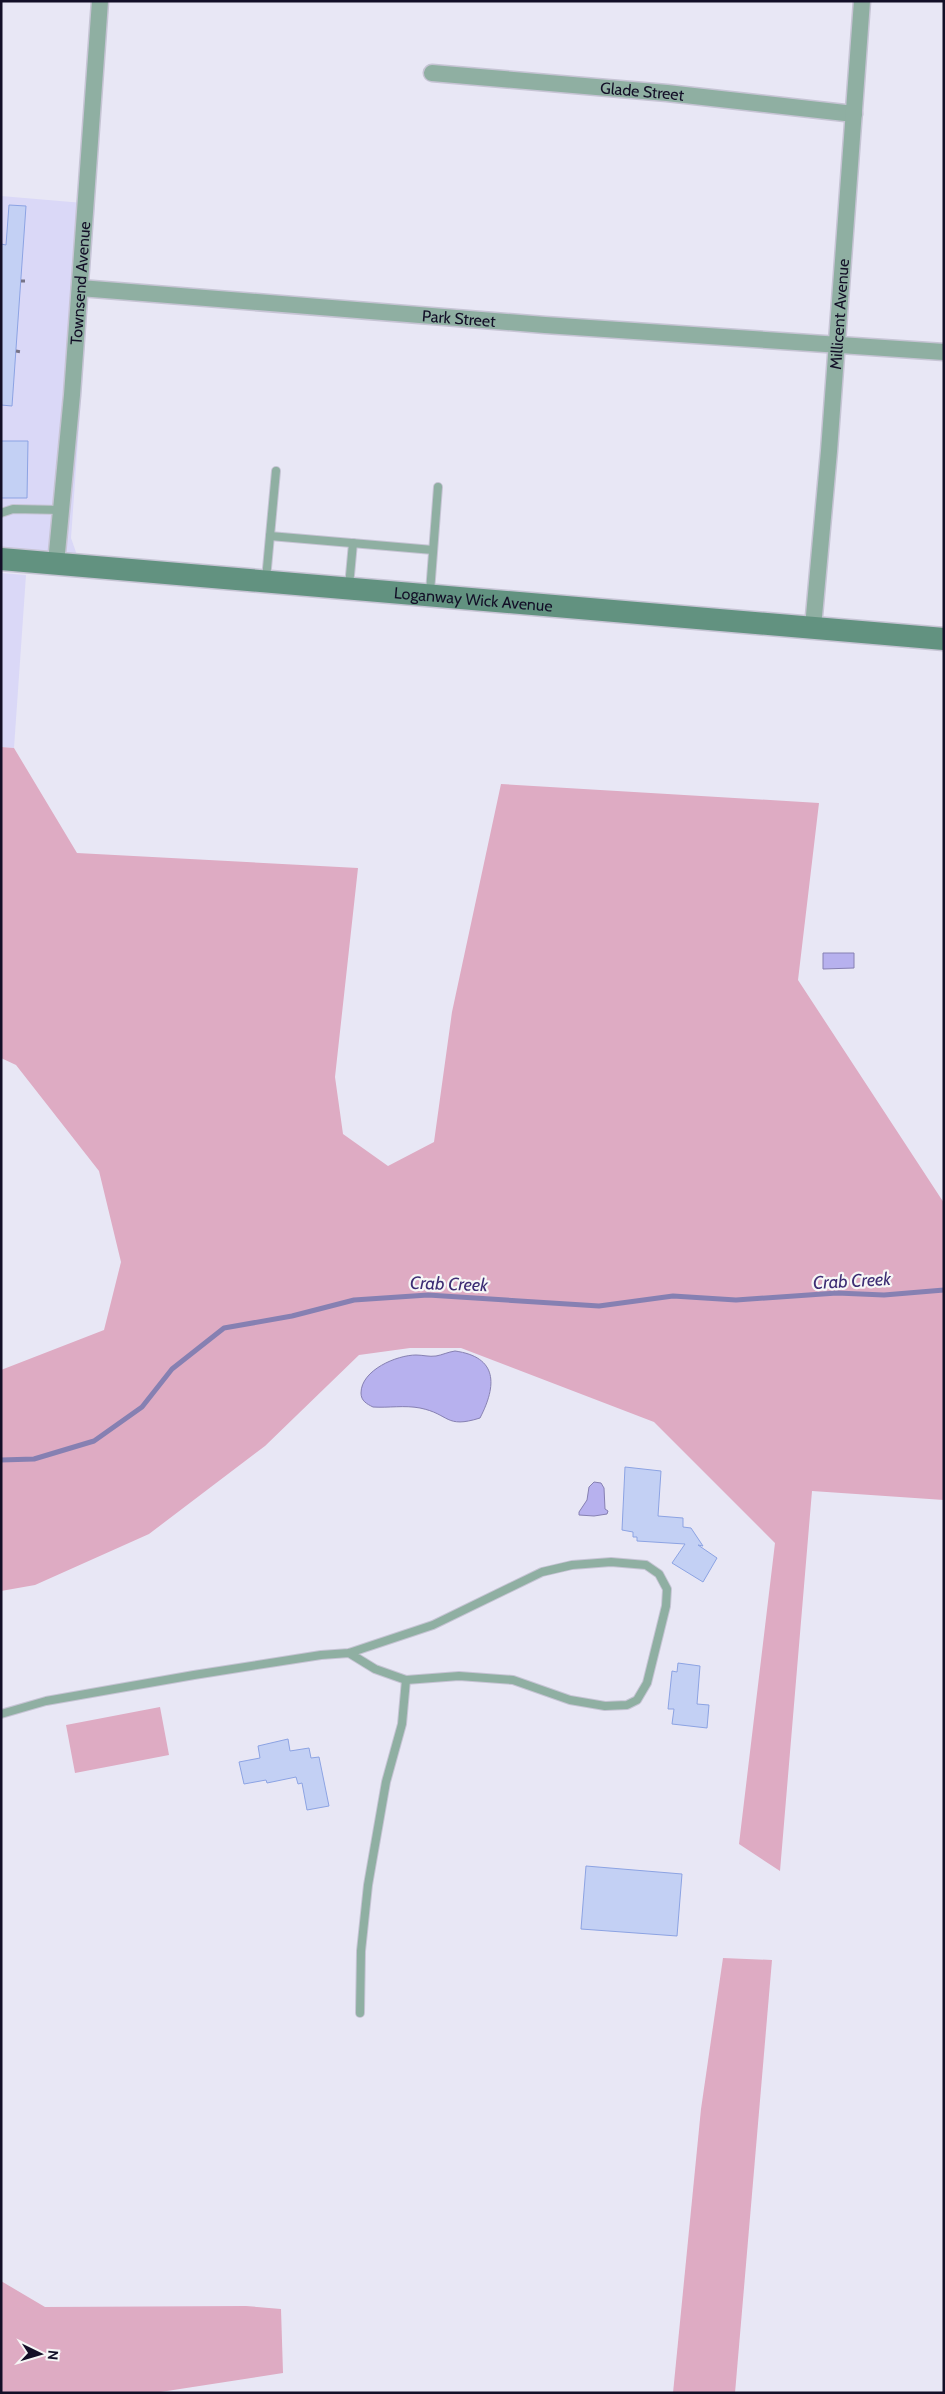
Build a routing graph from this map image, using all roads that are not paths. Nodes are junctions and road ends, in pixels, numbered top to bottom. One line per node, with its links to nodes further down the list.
1 (100, 1): 5 (street, Townsend Avenue)
2 (862, 1): 4 (street, Millicent Avenue)
3 (432, 73): 4 (street, Glade Street)
4 (854, 114): 6 (street, Millicent Avenue)
5 (80, 288): 6 (street, Park Street); 10 (street, Townsend Avenue)
6 (837, 345): 7 (street, Park Street); 20 (street, Millicent Avenue)
7 (944, 352)
8 (276, 471): 12 (lane)
9 (438, 487): 14 (lane)
10 (62, 510): 11 (lane); 16 (street, Townsend Avenue)
11 (1, 513)
12 (270, 536): 13 (lane); 17 (lane)
13 (353, 543): 14 (lane); 18 (lane)
14 (433, 550): 19 (lane)
15 (1, 559): 16 (street, Loganway Wick Avenue)
16 (56, 563): 17 (street, Loganway Wick Avenue)
17 (266, 581): 18 (street, Loganway Wick Avenue)
18 (348, 588): 19 (street, Loganway Wick Avenue)
19 (430, 595): 20 (street, Loganway Wick Avenue)
20 (813, 627): 21 (street, Loganway Wick Avenue)
21 (944, 639)
22 (349, 1653): 23 (lane); 23 (lane); 24 (lane)
23 (406, 1680): 25 (lane)
24 (1, 1714)
25 (360, 2013)

